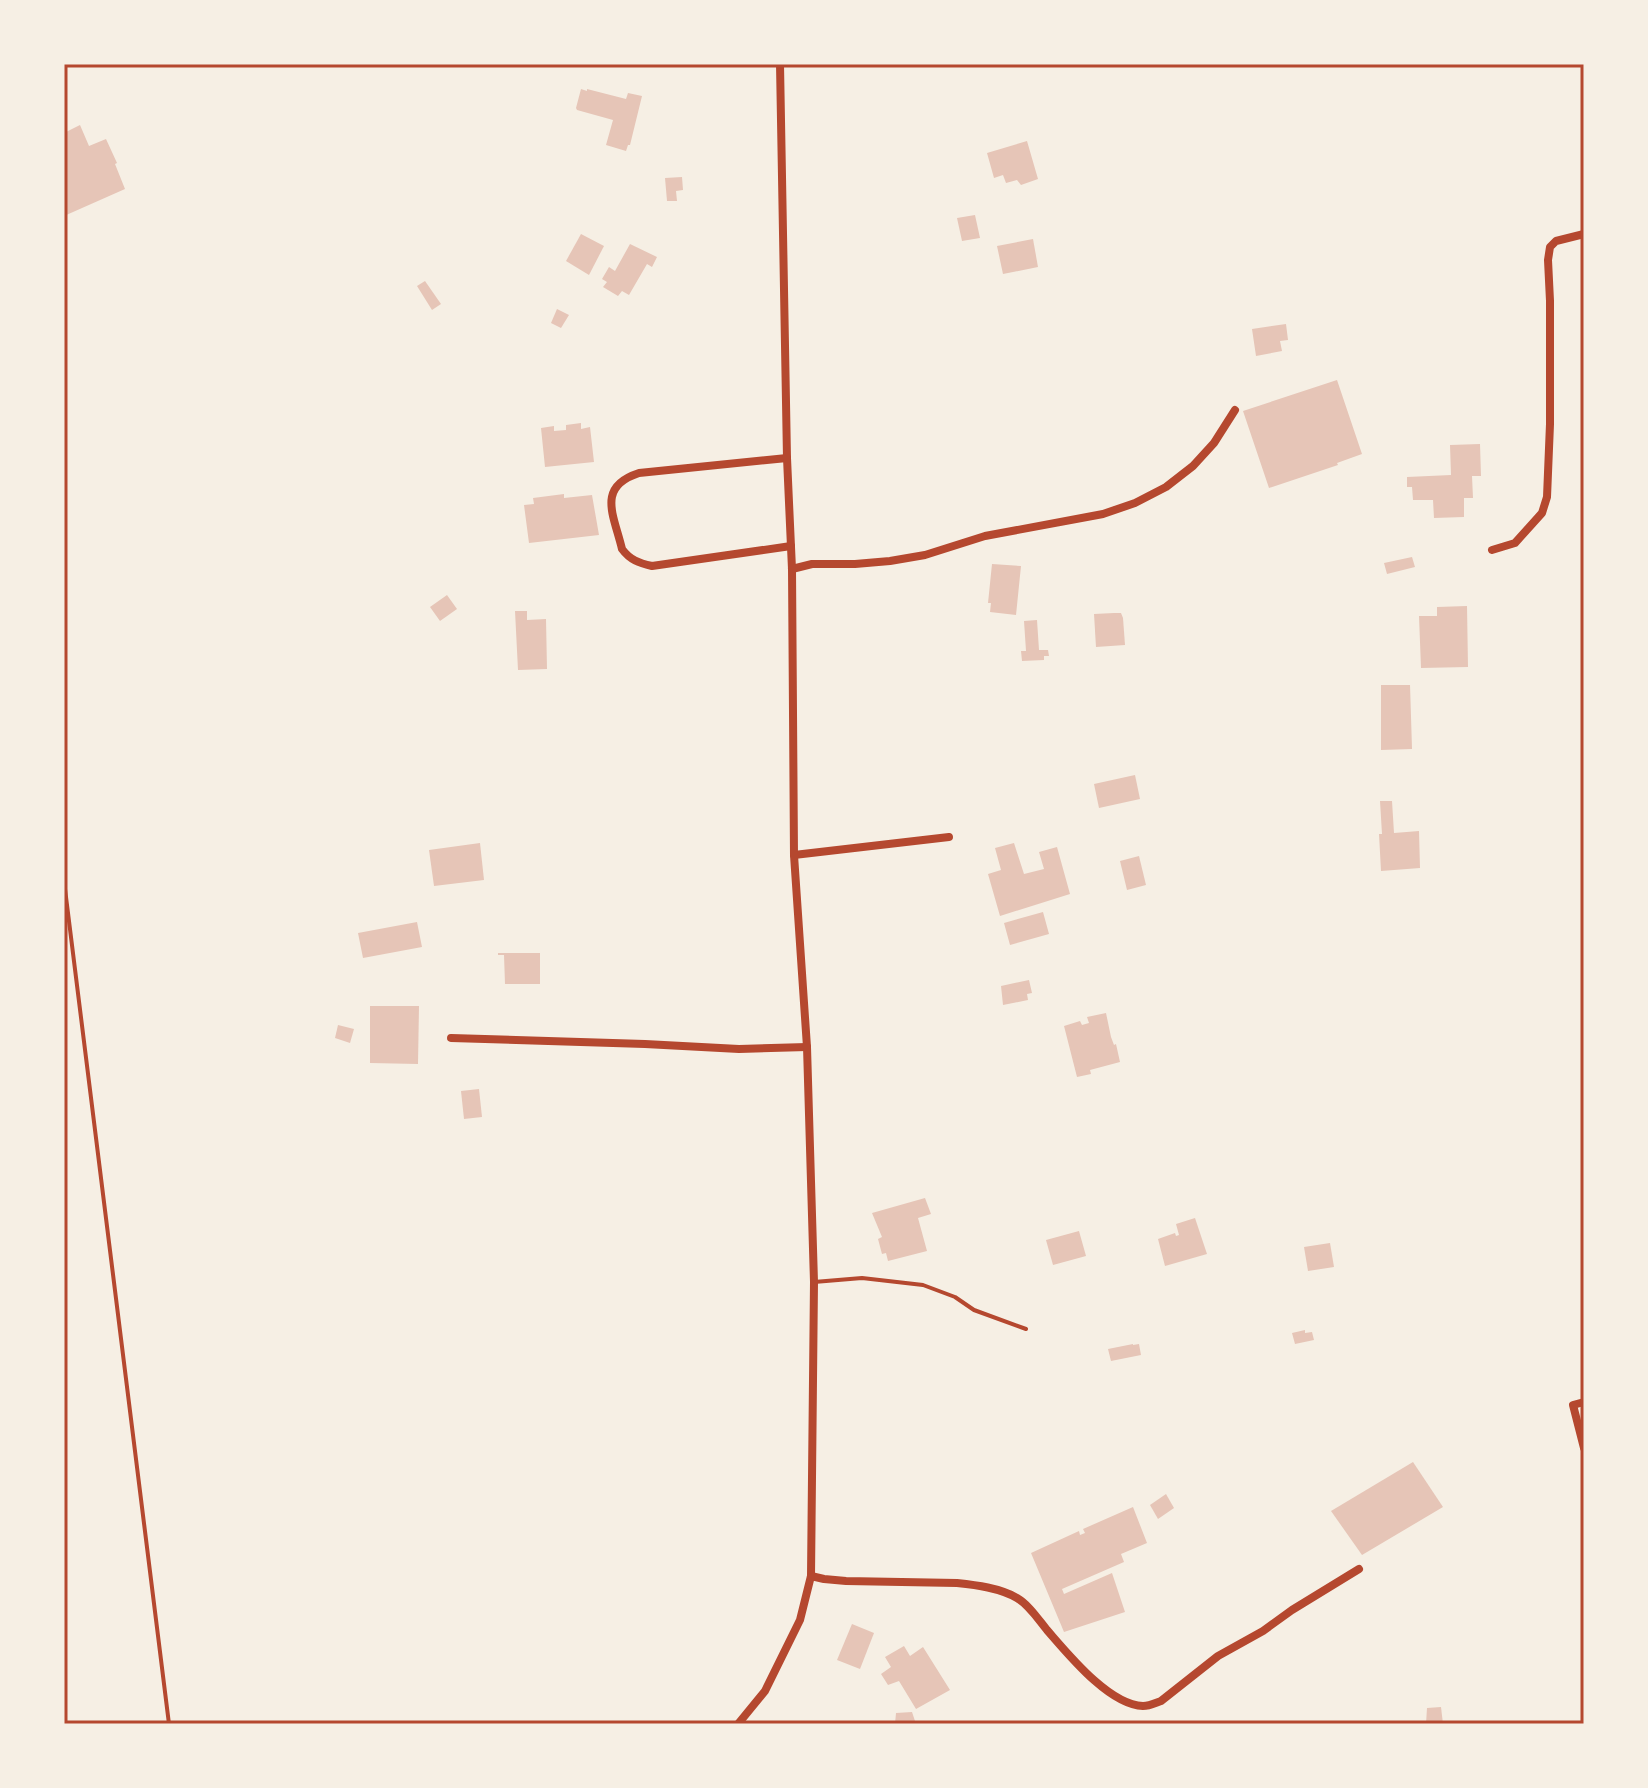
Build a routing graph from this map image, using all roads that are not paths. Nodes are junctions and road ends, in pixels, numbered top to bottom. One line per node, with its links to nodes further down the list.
1 (780, 64): 4 (street)
2 (1584, 234): 6 (street)
3 (1235, 410): 7 (street)
4 (787, 458): 5 (street); 5 (street)
5 (791, 546): 7 (street)
6 (1492, 550)
7 (792, 569): 9 (street)
8 (949, 837): 9 (street)
9 (794, 855): 12 (street)
10 (64, 881): 19 (lane)
11 (451, 1038): 12 (street)
12 (807, 1047): 13 (street)
13 (814, 1282): 14 (lane); 18 (street)
14 (1026, 1329)
15 (1584, 1402): 16 (street)
16 (1584, 1448)
17 (1359, 1569): 18 (street)
18 (811, 1576): 20 (street)
19 (169, 1724)
20 (738, 1724)

